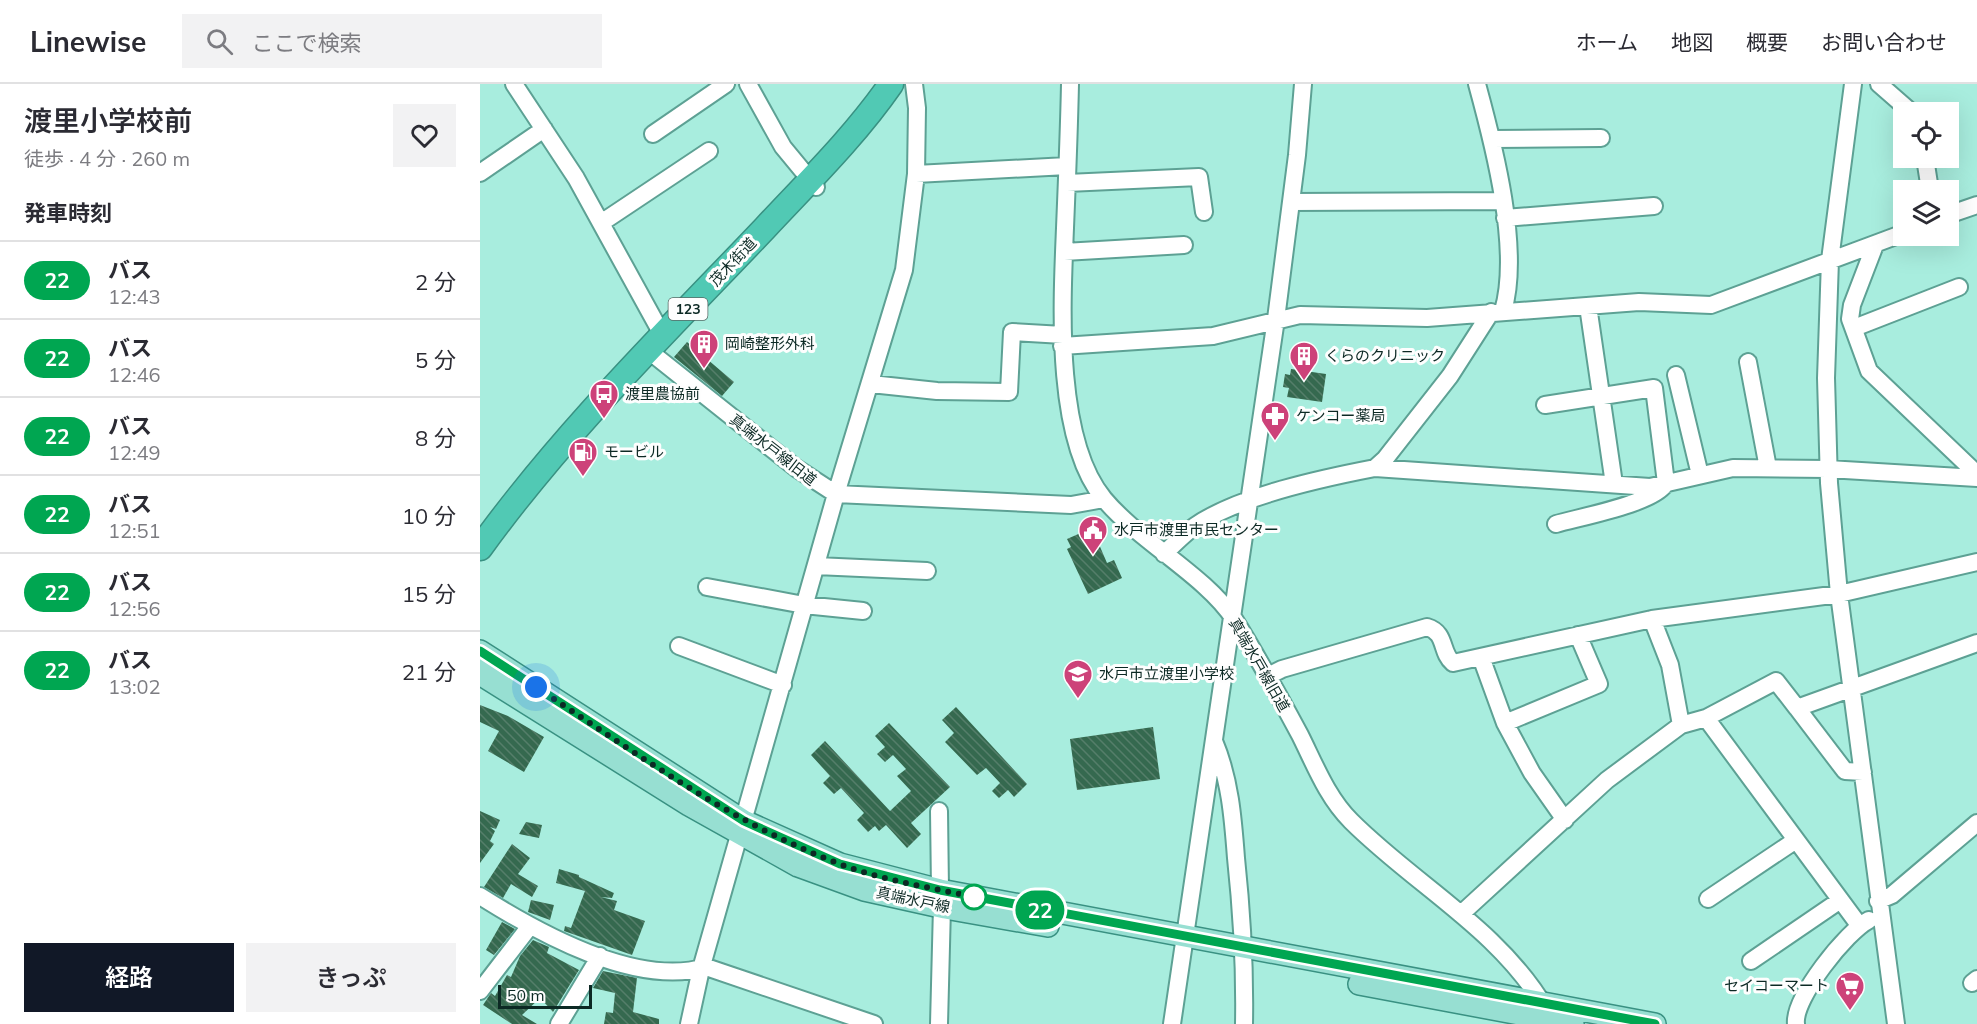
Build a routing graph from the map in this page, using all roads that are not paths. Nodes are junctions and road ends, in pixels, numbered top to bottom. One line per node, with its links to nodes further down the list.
1 (514, 84): 12 (street)
2 (726, 84): 13 (street)
3 (748, 84): 20 (street)
4 (891, 84): 20 (highway, 茂木街道 / 123)
5 (914, 84): 18 (street)
6 (1070, 84): 19 (street)
7 (1303, 84): 21 (street)
8 (1477, 84): 15 (street)
9 (1853, 84): 32 (street)
10 (1879, 84): 11 (street)
11 (1900, 102)
12 (544, 129): 17 (street); 27 (street)
13 (653, 134)
14 (1601, 138): 15 (street)
15 (1492, 139): 24 (street)
16 (709, 151): 27 (street)
17 (480, 172)
18 (916, 174): 19 (street); 43 (street)
19 (1067, 174): 26 (street); 31 (street)
20 (813, 184): 40 (highway, 茂木街道 / 123)
21 (1291, 202): 24 (street); 36 (street)
22 (1977, 205): 25 (street)
23 (1653, 206): 24 (street)
24 (1504, 209): 35 (street)
25 (1959, 211)
26 (1204, 212)
27 (601, 223): 40 (street)
28 (1893, 238): 30 (street)
29 (1184, 245): 31 (street)
30 (1875, 245): 32 (street); 37 (street)
31 (1064, 252): 39 (street)
32 (1830, 260): 34 (street); 38 (street)
33 (1959, 286): 37 (street)
34 (1588, 306): 35 (street); 44 (street)
35 (1497, 312): 36 (street); 46 (street)
36 (1276, 319): 39 (street); 55 (street)
37 (1852, 324): 38 (street); 50 (street)
38 (1827, 326): 48 (street)
39 (1062, 341): 43 (street); 54 (street)
40 (656, 344): 53 (street, 真端水戸線旧道); 57 (highway, 茂木街道 / 123)
41 (1748, 362): 47 (street)
42 (1676, 375): 49 (street)
43 (870, 384): 53 (street)
44 (1600, 395): 45 (street); 51 (street); 52 (street)
45 (1545, 405)
46 (1375, 468): 52 (street); 55 (street)
47 (1768, 468): 48 (street); 49 (street)
48 (1828, 469): 50 (street); 63 (street)
49 (1700, 475): 51 (street)
50 (1977, 476)
51 (1666, 483): 52 (street); 56 (street)
52 (1614, 484)
53 (836, 494): 54 (street, 真端水戸線旧道); 60 (street)
54 (1104, 499): 58 (street, 真端水戸線旧道)
55 (1251, 500): 58 (street); 66 (street)
56 (1556, 524)
57 (480, 548)
58 (1164, 554): 66 (street, 真端水戸線旧道)
59 (1977, 562): 63 (street)
60 (816, 566): 61 (street); 64 (street)
61 (927, 571)
62 (707, 586): 64 (street)
63 (1839, 594): 67 (street); 76 (street)
64 (804, 605): 65 (street); 75 (street)
65 (863, 611)
66 (1232, 616): 74 (street, 真端水戸線旧道); 81 (street)
67 (1652, 619): 68 (street); 80 (street)
68 (1578, 635): 72 (street); 79 (street)
69 (1977, 643): 76 (street)
70 (679, 646): 75 (street)
71 (480, 651): 86 (main road, 真端水戸線)
72 (1481, 657): 74 (street); 79 (street)
73 (480, 674): 86 (main road, 真端水戸線)
74 (1268, 676): 93 (street, 真端水戸線旧道)
75 (783, 685): 86 (street)
76 (1852, 689): 77 (street); 82 (street)
77 (1797, 708): 78 (street); 82 (street)
78 (1706, 718): 80 (street); 87 (street)
79 (1505, 723): 84 (street)
80 (1681, 725): 84 (street)
81 (1214, 740): 96 (street); 97 (street)
82 (1863, 772): 92 (street)
83 (939, 812): 89 (street)
84 (1565, 820): 93 (street)
85 (1977, 823): 92 (street)
86 (742, 828): 89 (main road, 真端水戸線); 100 (street)
87 (1796, 840): 90 (street); 91 (street)
88 (480, 896): 95 (street)
89 (941, 899): 96 (main road, 真端水戸線); 106 (street)
90 (1708, 899)
91 (1839, 901): 94 (street); 99 (street)
92 (1879, 908): 94 (street); 111 (street)
93 (1461, 914): 102 (street, 真端水戸線旧道)
94 (1859, 925): 110 (street)
95 (530, 926): 98 (street); 101 (street)
96 (1183, 943): 97 (main road, 真端水戸線); 107 (street)
97 (1245, 955): 102 (main road, 真端水戸線); 108 (street)
98 (600, 956): 100 (street); 103 (street)
99 (1752, 961)
100 (700, 969): 104 (street); 105 (street)
101 (480, 991)
102 (1556, 1018): 109 (main road, 真端水戸線)
103 (559, 1024)
104 (689, 1024)
105 (874, 1024)
106 (939, 1024)
107 (1172, 1024)
108 (1244, 1024)
109 (1655, 1024)
110 (1796, 1024)
111 (1896, 1024)

